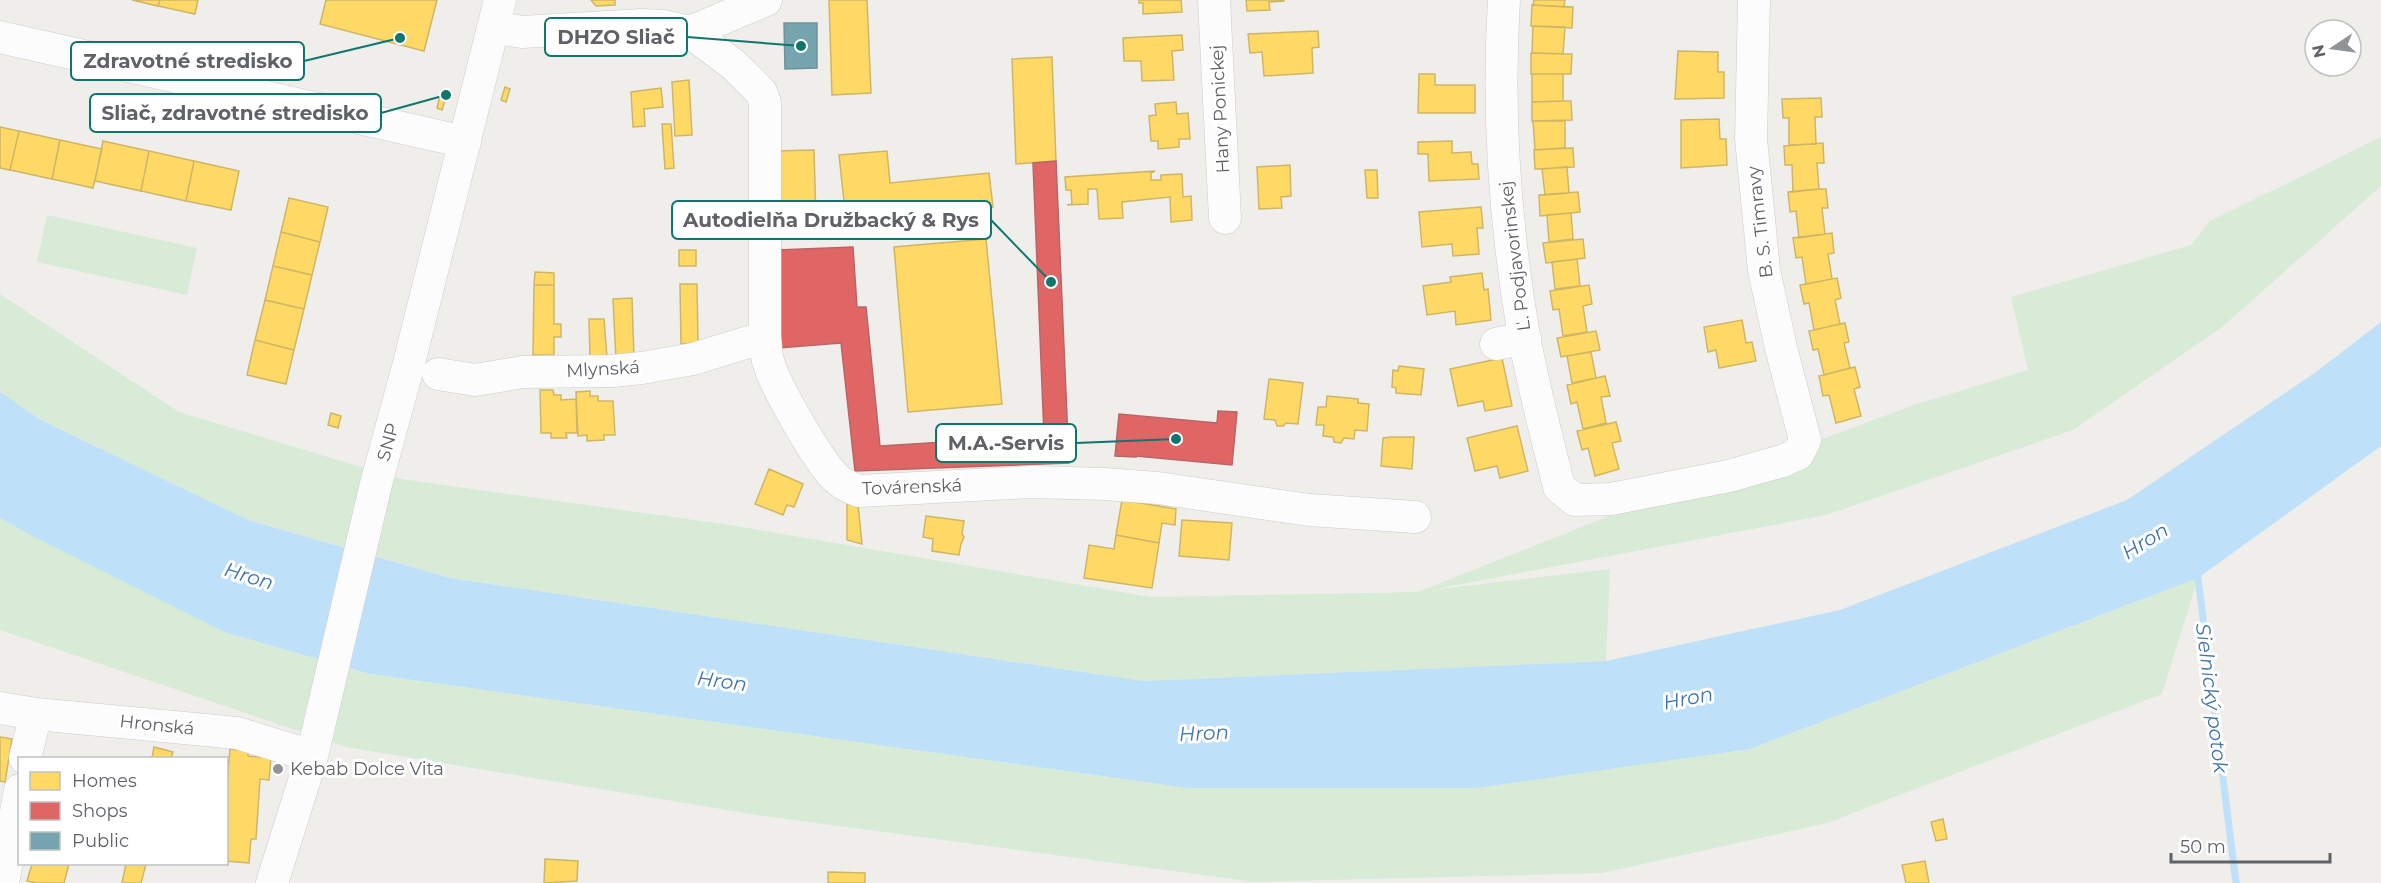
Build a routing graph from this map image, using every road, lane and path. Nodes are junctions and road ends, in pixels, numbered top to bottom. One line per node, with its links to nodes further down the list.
1 (766, 0): 6 (street)
2 (1214, 0): 9 (street, Hany Ponickej)
3 (1504, 0): 12 (street, Ľ. Podjavorinskej)
4 (1754, 0): 12 (street, B. S. Timravy)
5 (497, 14): 6 (street, Továrenská); 8 (street, SNP)
6 (690, 32): 10 (street, Továrenská)
7 (0, 37): 8 (street)
8 (465, 142): 16 (street, SNP)
9 (1225, 218)
10 (765, 337): 11 (street, Mlynská); 13 (street, Továrenská)
11 (438, 374)
12 (1575, 500)
13 (1415, 517)
14 (0, 708): 15 (street, Hronská)
15 (36, 714): 16 (street, Hronská); 17 (street)
16 (315, 744): 20 (street, SNP)
17 (25, 757)
18 (18, 801): 19 (street)
19 (3, 883)
20 (272, 883)

